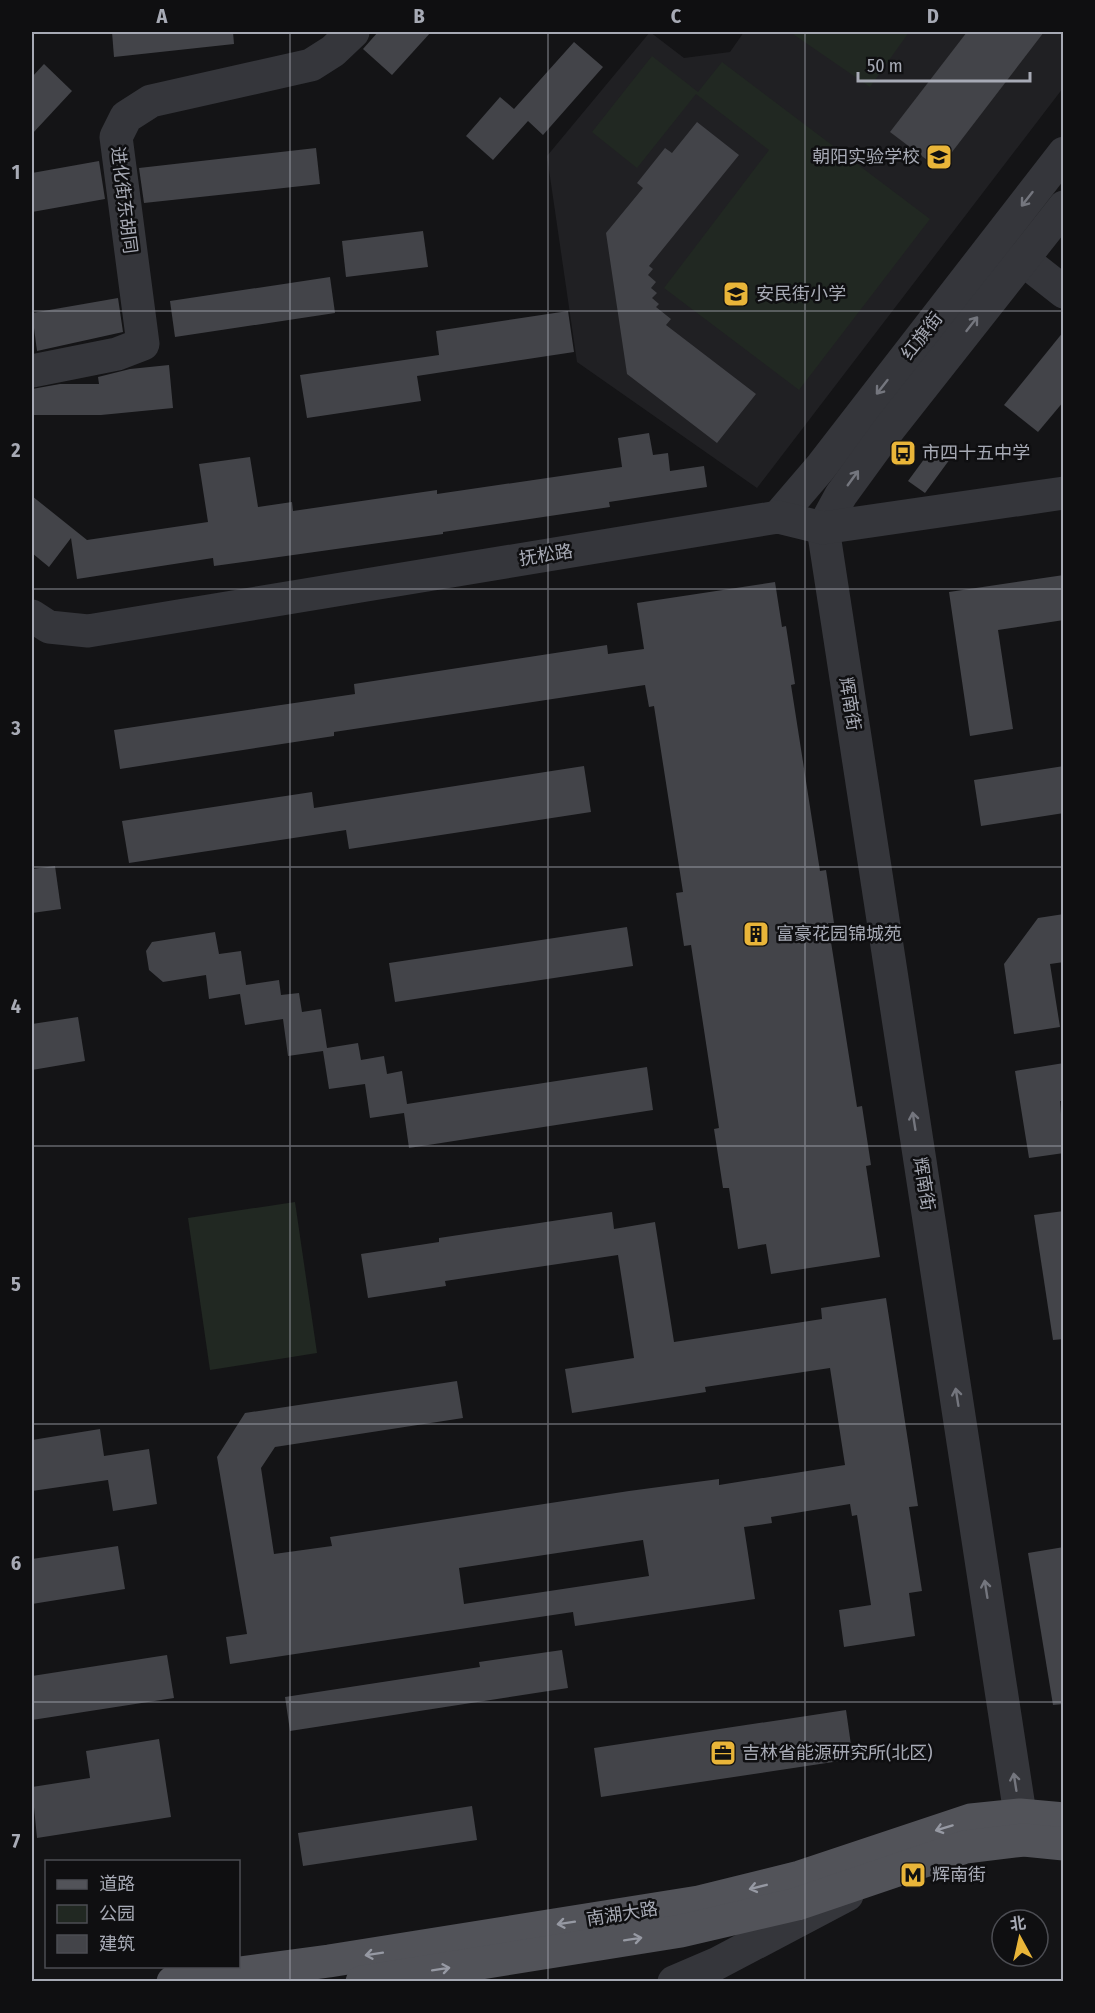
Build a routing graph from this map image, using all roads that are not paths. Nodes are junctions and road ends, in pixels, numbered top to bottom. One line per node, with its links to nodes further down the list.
1 (353, 32): 6 (street, 进化街东胡同)
2 (1064, 153): 8 (street, 红旗街, one-way to 8)
3 (1064, 207): 4 (street, 红旗街)
4 (1022, 259): 5 (street); 9 (street, 红旗街, one-way to 4)
5 (1064, 292)
6 (32, 371)
7 (1064, 492): 9 (street, 抚松路)
8 (778, 517): 9 (street, 抚松路); 10 (street, 抚松路)
9 (823, 528): 12 (street, 辉南街, one-way to 9)
10 (32, 616)
11 (1064, 1819): 12 (main road, 南湖大路)
12 (1022, 1827): 13 (main road, 南湖大路); 14 (main road, 南湖大路); 15 (main road, 南湖大路, one-way to 15)
13 (1064, 1845)
14 (892, 1870): 17 (main road, 南湖大路, one-way to 14); 18 (street)
15 (261, 1976): 16 (main road, 南湖大路)
16 (172, 1982)
17 (362, 1982)
18 (674, 1982)

